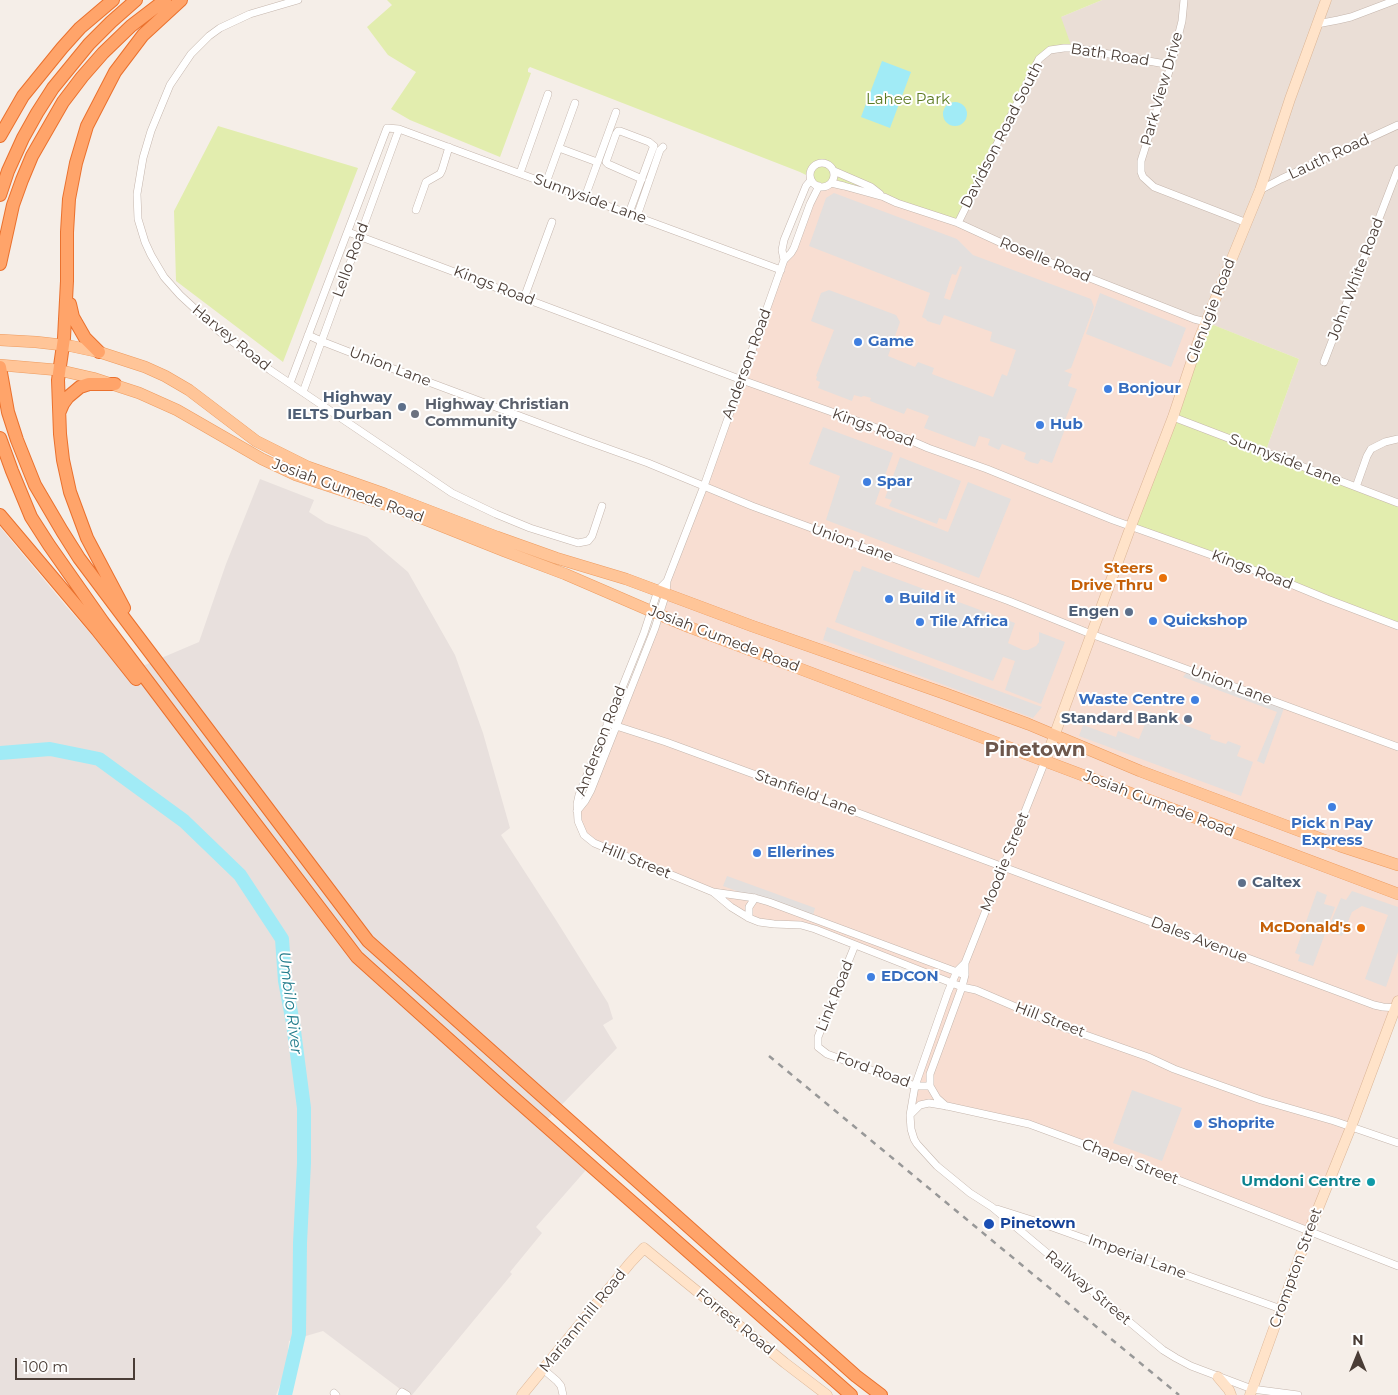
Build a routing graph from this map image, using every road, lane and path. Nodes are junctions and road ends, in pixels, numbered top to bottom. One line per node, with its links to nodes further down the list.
1 (113, 0): 18 (highway)
2 (136, 0): 32 (highway)
3 (165, 0): 44 (highway)
4 (181, 0): 46 (highway)
5 (298, 0): 58 (street, Harvey Road)
6 (1184, 0): 11 (street, Park View Drive)
7 (1326, 0): 9 (street, Glenugie Road)
8 (1396, 0): 9 (street)
9 (1317, 24): 31 (street, Glenugie Road)
10 (1050, 50): 11 (street, Bath Road); 39 (street, Davidson Road South)
11 (1171, 65): 40 (street, Park View Drive)
12 (548, 94): 25 (street)
13 (576, 103): 21 (street)
14 (616, 112): 22 (street)
15 (1398, 125): 31 (street, Lauth Road)
16 (387, 128): 17 (street, Sunnyside Lane); 41 (street, Lello Road)
17 (399, 129): 19 (street, Sunnyside Lane); 42 (street, Lello Road)
18 (0, 136)
19 (449, 147): 25 (street, Sunnyside Lane); 35 (street)
20 (663, 147): 37 (street)
21 (558, 148): 22 (street); 28 (street)
22 (597, 162): 33 (street)
23 (1398, 170): 54 (street, John White Road)
24 (834, 171): 27 (street); 29 (street); 34 (street, Roselle Road)
25 (520, 173): 28 (street, Sunnyside Lane)
26 (642, 179): 26 (street); 36 (street)
27 (812, 180): 30 (street); 43 (street, Anderson Road)
28 (546, 183): 33 (street, Sunnyside Lane)
29 (831, 183): 30 (street); 34 (street, Roselle Road)
30 (819, 186): 43 (street, Anderson Road)
31 (1260, 190): 40 (street, Glenugie Road)
32 (0, 195)
33 (584, 197): 36 (street, Sunnyside Lane)
34 (884, 197): 39 (street, Roselle Road)
35 (416, 210)
36 (629, 214): 37 (street, Sunnyside Lane)
37 (637, 216): 45 (street, Sunnyside Lane)
38 (552, 222): 47 (street)
39 (958, 223): 48 (street, Roselle Road)
40 (1246, 223): 48 (street, Glenugie Road)
41 (348, 232): 42 (street, Kings Road); 49 (street, Lello Road)
42 (360, 236): 47 (street, Kings Road); 51 (street, Lello Road)
43 (784, 260): 45 (street, Anderson Road)
44 (0, 264)
45 (781, 270): 57 (street, Anderson Road)
46 (67, 282): 52 (highway); 53 (highway)
47 (524, 298): 57 (street, Kings Road)
48 (1206, 322): 62 (street, Glenugie Road)
49 (308, 335): 51 (street, Union Lane); 58 (street, Lello Road)
50 (0, 340): 52 (main road, Josiah Gumede Road)
51 (322, 341): 60 (street, Lello Road); 65 (street, Union Lane)
52 (63, 345): 53 (main road, Josiah Gumede Road); 56 (highway)
53 (99, 352): 71 (main road, Josiah Gumede Road)
54 (1324, 362)
55 (0, 370): 56 (main road, Josiah Gumede Road); 81 (highway)
56 (58, 370): 59 (main road, Josiah Gumede Road); 61 (highway)
57 (742, 380): 65 (street, Anderson Road); 70 (street, Kings Road)
58 (290, 383): 60 (street, Harvey Road)
59 (115, 384): 61 (highway); 72 (main road, Josiah Gumede Road)
60 (303, 392): 68 (street, Harvey Road)
61 (60, 412): 81 (highway)
62 (1173, 417): 66 (street, Sunnyside Lane); 70 (street, Glenugie Road)
63 (0, 438): 79 (highway)
64 (1398, 439): 66 (street)
65 (704, 486): 71 (street, Anderson Road); 74 (street, Union Lane)
66 (1356, 487): 67 (street, Sunnyside Lane)
67 (1398, 503)
68 (602, 506)
69 (0, 514): 79 (highway)
70 (1131, 526): 73 (street, Kings Road); 74 (street, Glenugie Road)
71 (662, 592): 72 (street, Anderson Road); 77 (main road, Josiah Gumede Road)
72 (655, 613): 75 (street, Anderson Road); 76 (street, Anderson Road); 80 (main road, Josiah Gumede Road)
73 (1398, 626)
74 (1091, 634): 77 (street, Glenugie Road); 78 (street, Union Lane)
75 (607, 723): 76 (street, Stanfield Lane); 82 (street, Anderson Road)
76 (616, 727): 82 (street, Anderson Road); 84 (street, Stanfield Lane)
77 (1054, 734): 80 (street, Glenugie Road); 83 (main road, Josiah Gumede Road)
78 (1398, 747)
79 (201, 752): 116 (highway)
80 (1045, 761): 84 (street, Moodie Street); 86 (main road, Josiah Gumede Road)
81 (248, 783): 117 (highway)
82 (577, 812): 85 (street, Hill Street)
83 (1398, 865)
84 (1003, 867): 90 (street, Moodie Street); 95 (street, Dales Avenue)
85 (714, 892): 87 (street, Hill Street); 88 (street, Hill Street)
86 (1398, 894)
87 (755, 898): 88 (street); 91 (street, Hill Street)
88 (749, 918): 89 (street, Hill Street)
89 (855, 946): 93 (street, Hill Street); 96 (street, Link Road)
90 (965, 963): 91 (street, Moodie Street); 92 (street, Moodie Street)
91 (957, 971): 92 (street, Hill Street); 93 (street, Moodie Street)
92 (965, 974): 94 (street, Moodie Street)
93 (952, 983): 94 (street, Hill Street); 97 (street, Moodie Street)
94 (962, 987): 98 (street, Moodie Street); 101 (street, Hill Street)
95 (1397, 1006): 101 (street, Crompton Street)
96 (818, 1047): 97 (street, Ford Road)
97 (915, 1086): 98 (street, Ford Road); 100 (street, Railway Street)
98 (930, 1086): 99 (street)
99 (947, 1106): 100 (street, Chapel Street); 104 (street, Chapel Street)
100 (910, 1115): 103 (street, Railway Street)
101 (1351, 1126): 102 (street, Hill Street); 104 (street, Crompton Street)
102 (1398, 1143)
103 (992, 1208): 109 (street, Imperial Lane); 111 (street, Railway Street)
104 (1309, 1231): 108 (street, Chapel Street); 109 (street, Crompton Street)
105 (644, 1248): 106 (street, Mariannhill Road); 107 (street, Forrest Road)
106 (630, 1263): 107 (street); 110 (street, Mariannhill Road)
107 (663, 1263): 115 (street, Forrest Road)
108 (1398, 1266)
109 (1281, 1309): 112 (street, Crompton Street)
110 (544, 1369): 113 (street, Mariannhill Road); 114 (street)
111 (1218, 1377): 112 (street, Railway Street); 118 (street)
112 (1251, 1392): 119 (street, Railway Street)
113 (522, 1395)
114 (563, 1395)
115 (827, 1395)
116 (851, 1395)
117 (881, 1395)
118 (1231, 1395)
119 (1298, 1395)

